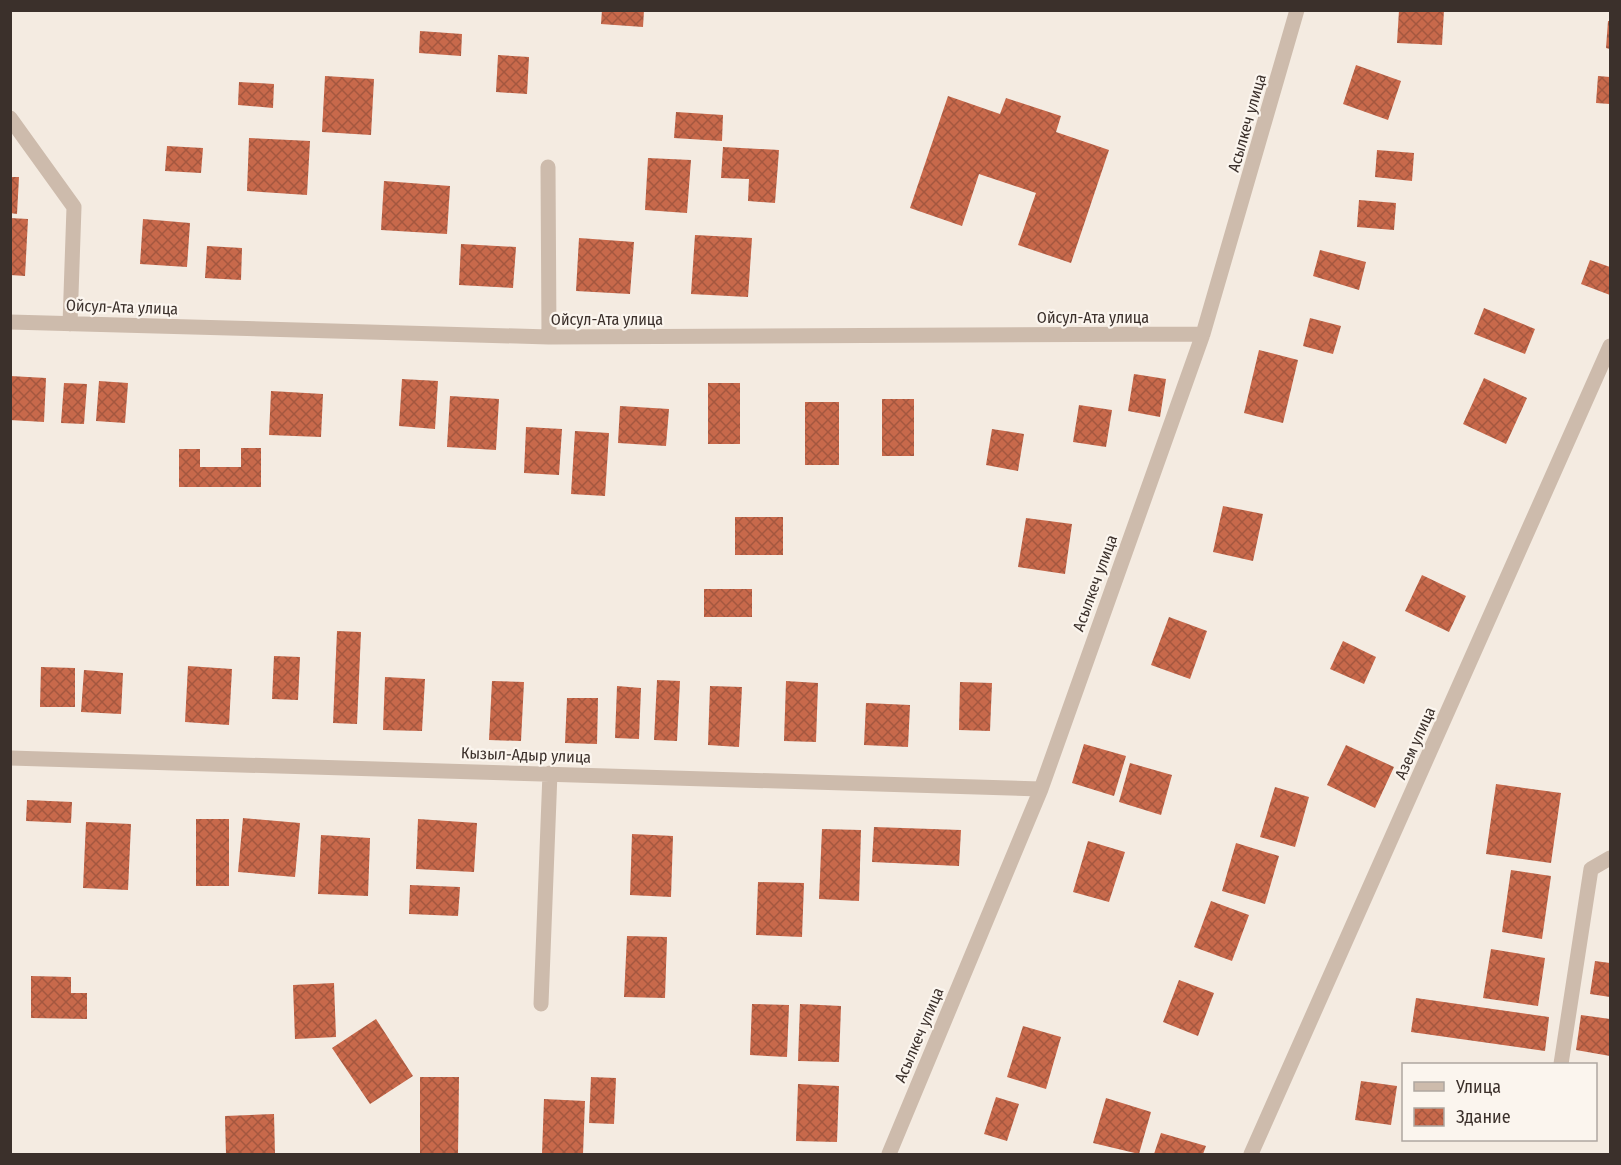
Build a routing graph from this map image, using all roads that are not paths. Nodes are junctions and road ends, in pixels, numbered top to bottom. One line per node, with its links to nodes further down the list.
1 (1297, 10): 6 (street, Асылкеч улица)
2 (10, 118): 5 (street)
3 (548, 167): 7 (street)
4 (10, 322): 5 (street, Ойсул-Ата улица)
5 (70, 324): 7 (street, Ойсул-Ата улица)
6 (1203, 334): 7 (street, Ойсул-Ата улица); 11 (street, Асылкеч улица)
7 (549, 337)
8 (1611, 346): 16 (street, Азем улица)
9 (10, 758): 10 (street, Кызыл-Адыр улица)
10 (550, 773): 11 (street, Кызыл-Адыр улица); 13 (street)
11 (1041, 789): 15 (street, Асылкеч улица)
12 (1611, 858): 14 (street)
13 (541, 1004)
14 (1561, 1063)
15 (889, 1155)
16 (1251, 1155)

